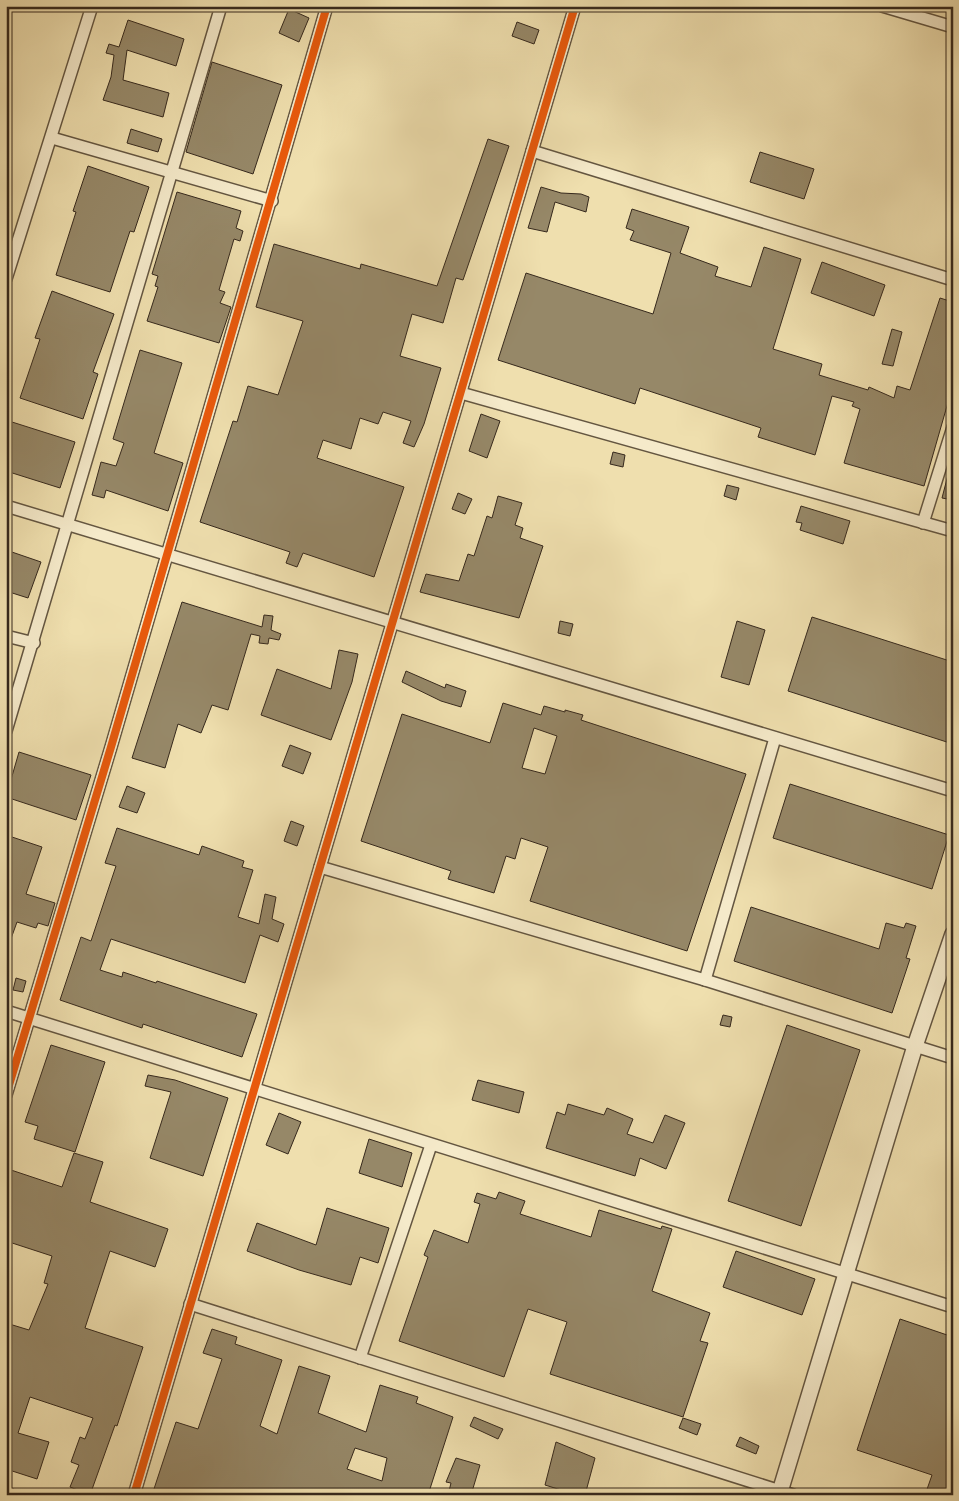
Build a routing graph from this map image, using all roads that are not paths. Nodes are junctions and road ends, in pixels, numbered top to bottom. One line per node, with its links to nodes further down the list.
1 (92, 6): 7 (street)
2 (222, 6): 9 (street)
3 (327, 6): 10 (street)
4 (575, 6): 8 (street)
5 (882, 6): 6 (street)
6 (953, 27)
7 (52, 138): 9 (street); 11 (street)
8 (532, 151): 12 (street); 13 (street)
9 (172, 173): 10 (street); 17 (street)
10 (272, 201): 19 (street)
11 (6, 279)
12 (953, 280)
13 (460, 393): 16 (street); 20 (street)
14 (953, 427): 16 (street)
15 (6, 506): 17 (street)
16 (923, 523): 18 (street)
17 (67, 525): 19 (street); 22 (street)
18 (953, 531)
19 (167, 554): 20 (street); 30 (street)
20 (392, 624): 24 (street); 26 (street)
21 (6, 636): 22 (street)
22 (34, 643): 23 (street)
23 (6, 732)
24 (775, 738): 25 (street); 28 (street)
25 (953, 791)
26 (320, 867): 28 (street); 33 (street)
27 (953, 934): 31 (street)
28 (705, 980): 31 (street)
29 (6, 1011): 30 (street)
30 (29, 1018): 33 (street); 34 (street)
31 (915, 1046): 32 (street); 36 (street)
32 (953, 1058)
33 (254, 1089): 35 (street); 37 (street)
34 (6, 1095)
35 (431, 1145): 36 (street); 39 (street)
36 (845, 1274): 38 (street); 41 (street)
37 (190, 1304): 39 (street); 43 (street)
38 (953, 1306)
39 (360, 1358): 41 (street)
40 (6, 1493): 42 (street)
41 (784, 1493)
42 (11, 1495)
43 (134, 1495)

